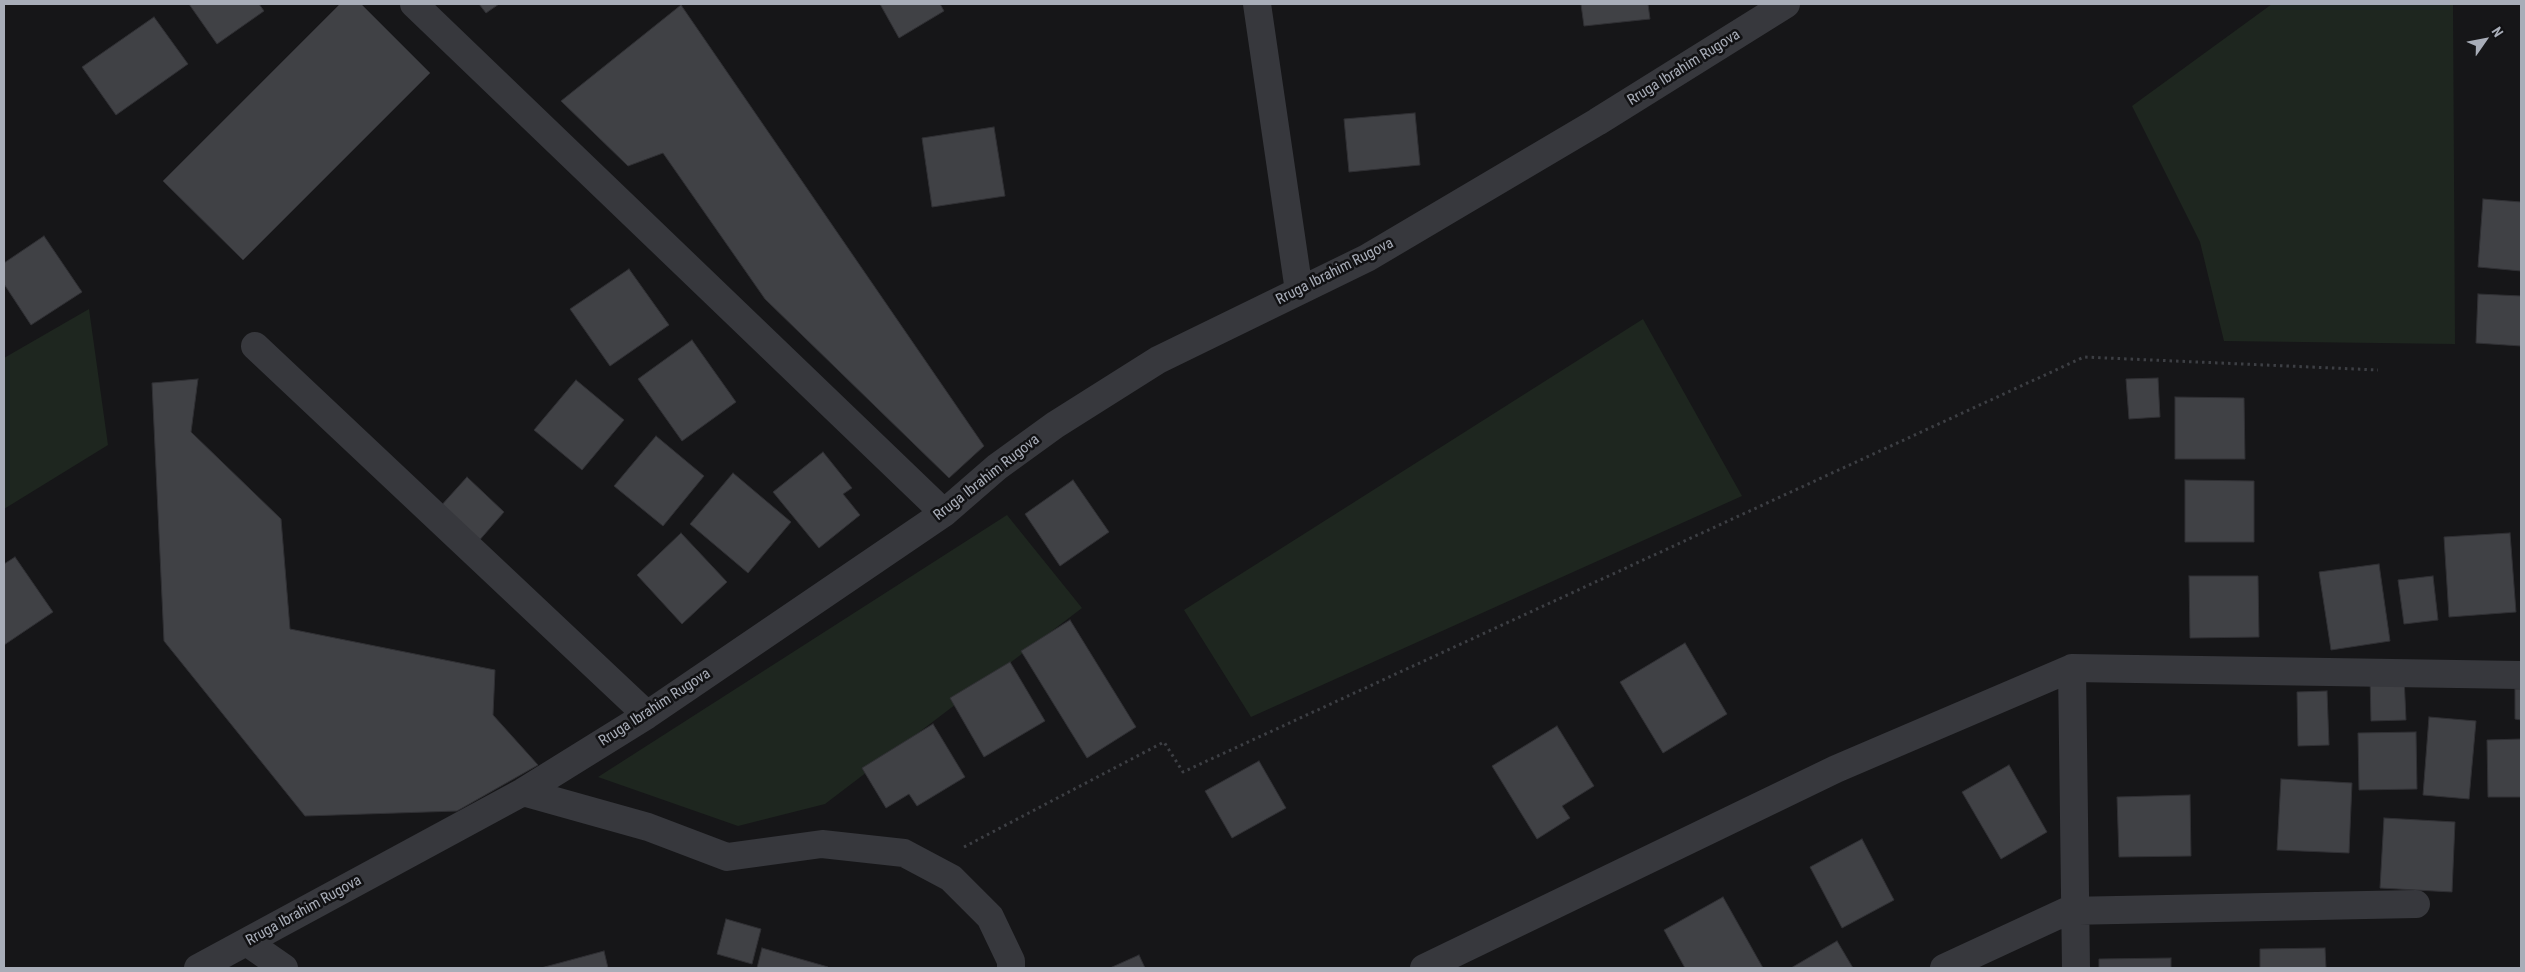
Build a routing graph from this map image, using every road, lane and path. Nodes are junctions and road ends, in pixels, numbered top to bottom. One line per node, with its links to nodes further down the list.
1 (414, 4): 7 (street)
2 (1258, 4): 4 (street)
3 (1786, 4): 4 (street, Rruga Ibrahim Rugova)
4 (1299, 291): 7 (street, Rruga Ibrahim Rugova)
5 (255, 346): 10 (street)
6 (2378, 370): 12 (path)
7 (944, 513): 10 (street, Rruga Ibrahim Rugova)
8 (2072, 668): 9 (street); 14 (street); 19 (street)
9 (2521, 675)
10 (647, 714): 11 (street, Rruga Ibrahim Rugova)
11 (523, 792): 12 (street); 15 (street, Rruga Ibrahim Rugova)
12 (929, 866): 18 (street)
13 (2416, 904): 14 (street)
14 (2076, 911): 20 (street); 21 (street)
15 (248, 943): 16 (street, Rruga Ibrahim Rugova); 17 (street)
16 (198, 968)
17 (284, 968)
18 (1011, 968)
19 (1424, 968)
20 (1944, 968)
21 (2076, 968)

